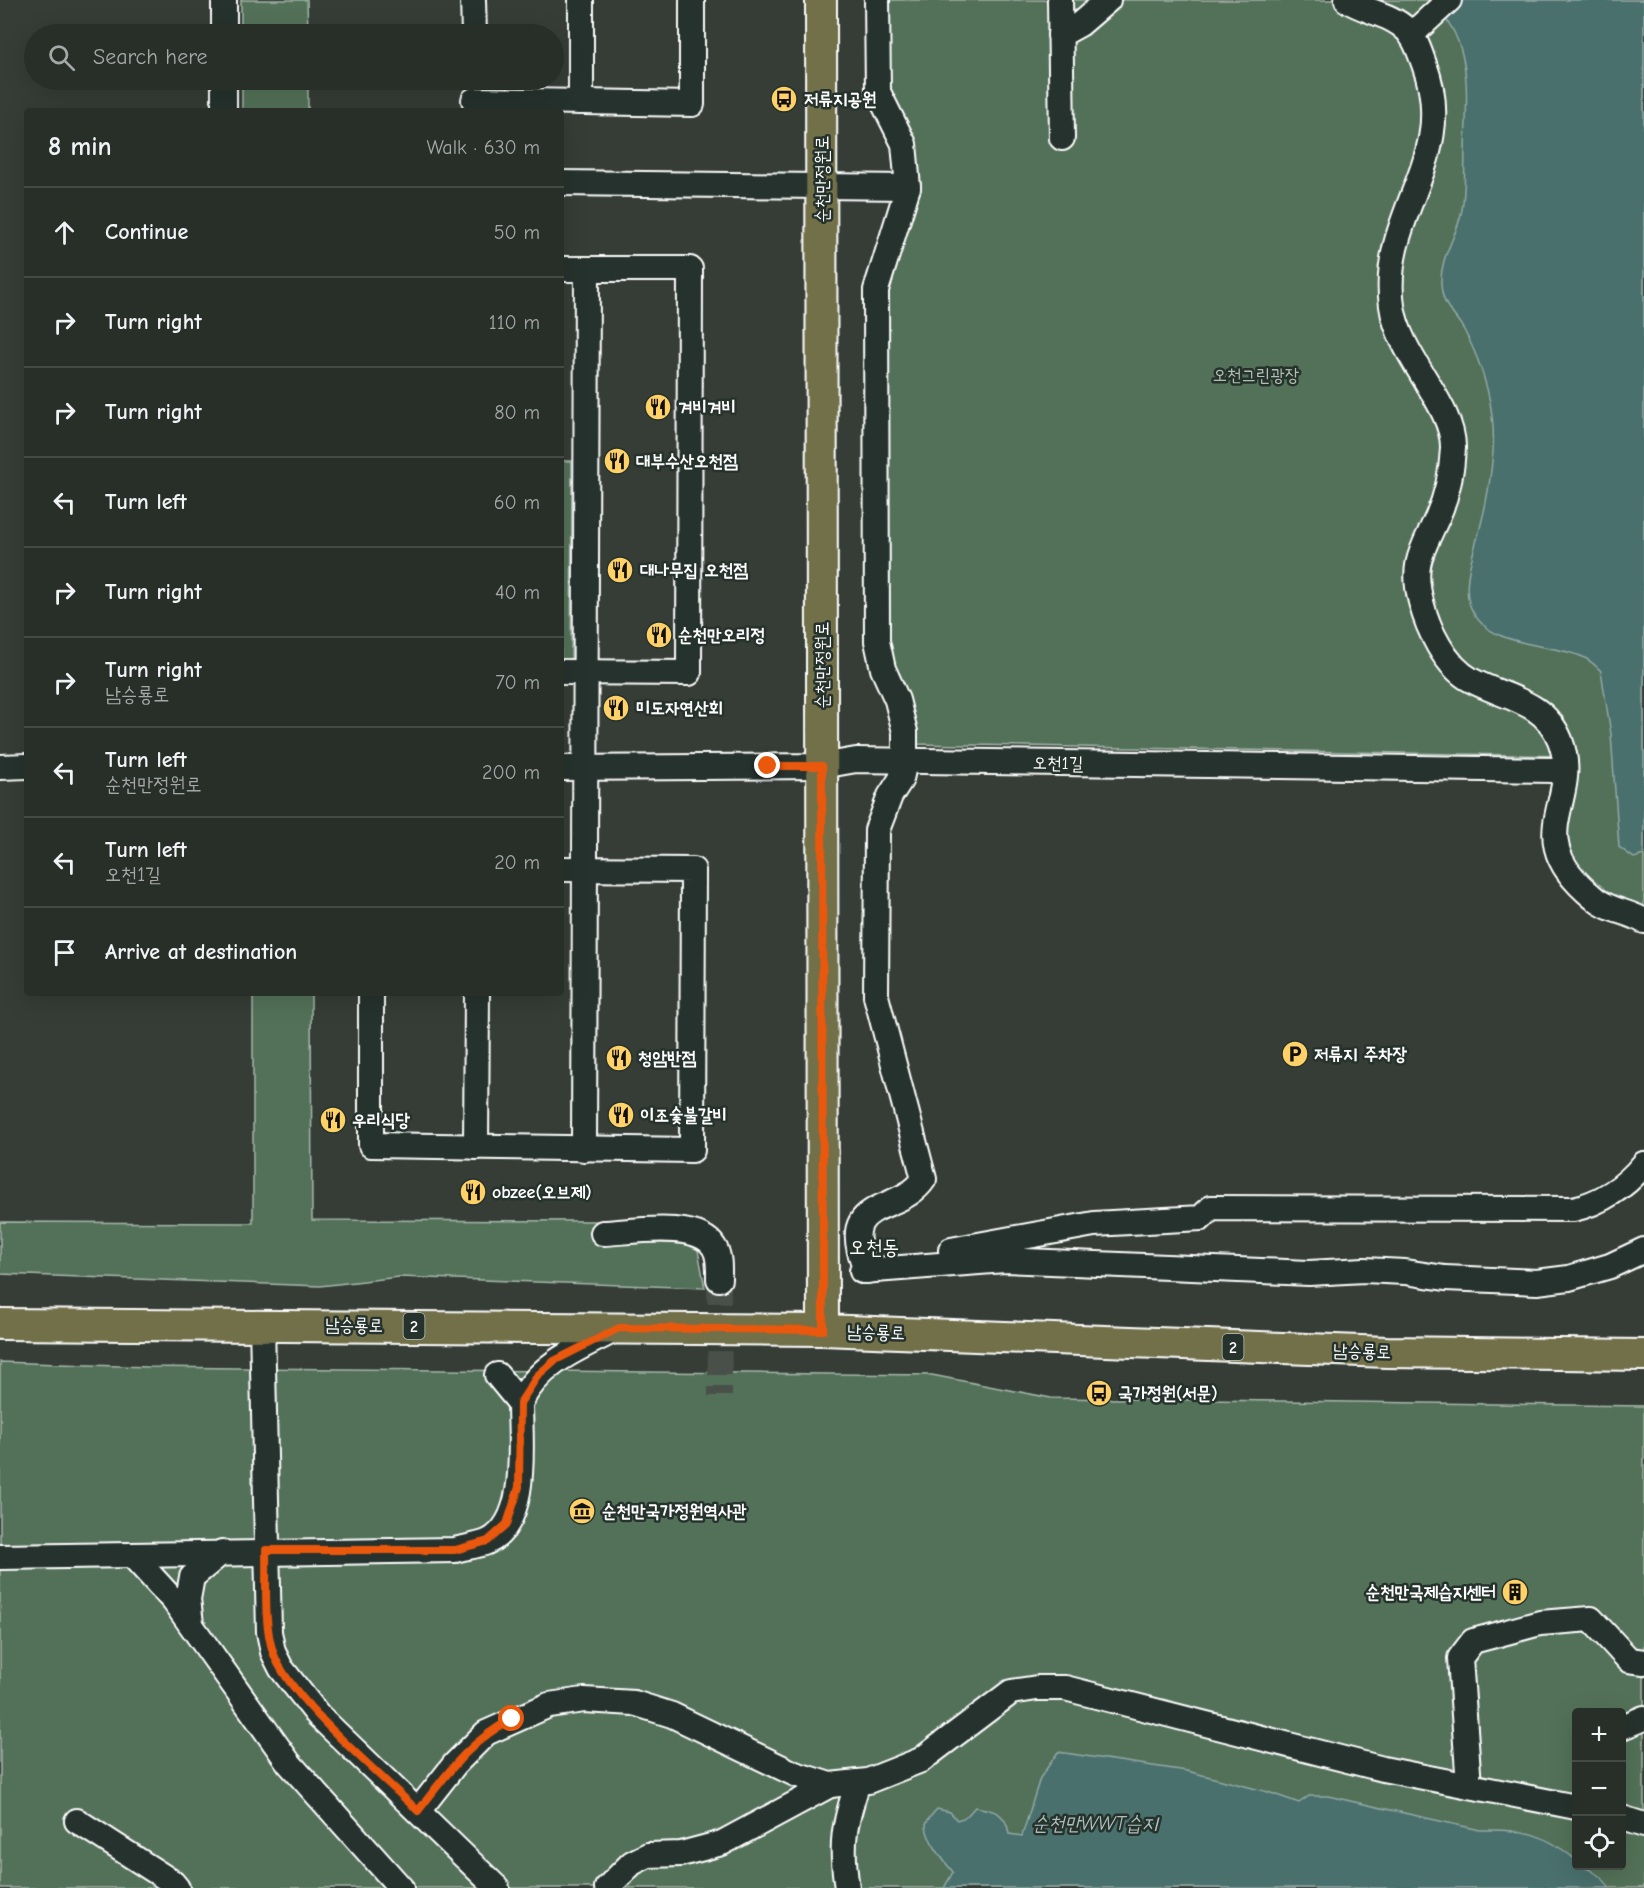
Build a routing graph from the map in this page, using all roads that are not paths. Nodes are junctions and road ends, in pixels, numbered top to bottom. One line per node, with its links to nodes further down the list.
1 (224, 0): 11 (street)
2 (473, 0): 12 (street)
3 (581, 0): 17 (street)
4 (692, 0): 17 (street)
5 (821, 0): 22 (main road, 순천만정원로)
6 (877, 0): 21 (street)
7 (1060, 0): 13 (street)
8 (1108, 0): 13 (street)
9 (1347, 0): 14 (street)
10 (1449, 0): 14 (street)
11 (224, 24)
12 (474, 24)
13 (1060, 35): 19 (street)
14 (1411, 35): 35 (street)
15 (224, 90): 18 (street)
16 (474, 97): 17 (street)
17 (581, 102)
18 (224, 108)
19 (1062, 138)
20 (564, 183): 22 (street)
21 (908, 187): 22 (street); 27 (street)
22 (822, 188): 29 (main road, 순천만정원로)
23 (564, 268): 24 (street)
24 (587, 269): 26 (street); 26 (street)
25 (564, 672): 26 (street)
26 (585, 672): 32 (street)
27 (905, 761): 29 (street, 오천1길); 33 (street, 오천1길); 43 (street)
28 (24, 766): 30 (street)
29 (822, 766): 32 (street, 오천1길); 48 (main road, 순천만정원로)
30 (0, 767)
31 (564, 768): 32 (street, 오천1길)
32 (585, 769): 34 (street)
33 (1555, 770)
34 (573, 869): 39 (street); 39 (street)
35 (1644, 921)
36 (371, 996): 38 (street)
37 (477, 996): 38 (street)
38 (476, 1147): 39 (street)
39 (584, 1149)
40 (1644, 1164): 43 (street)
41 (603, 1233): 44 (street)
42 (1644, 1250): 43 (street)
43 (893, 1269)
44 (719, 1279)
45 (2, 1324): 46 (main road, 남승룡로 / 2)
46 (262, 1324): 47 (main road, 남승룡로 / 2); 52 (street)
47 (619, 1328): 48 (main road, 남승룡로 / 2); 51 (street)
48 (823, 1330): 49 (main road, 남승룡로 / 2)
49 (1644, 1355)
50 (497, 1375): 51 (street)
51 (520, 1403): 52 (street)
52 (266, 1550): 53 (street); 64 (street)
53 (222, 1552): 54 (street); 56 (street)
54 (132, 1555): 55 (street); 56 (street)
55 (0, 1557)
56 (191, 1624): 69 (street)
57 (1644, 1662): 62 (street)
58 (1644, 1718): 59 (street)
59 (1626, 1725)
60 (858, 1782): 61 (street); 62 (street); 72 (street)
61 (830, 1785): 64 (street); 71 (street)
62 (1469, 1786): 63 (street)
63 (1572, 1806)
64 (418, 1811): 70 (street)
65 (1626, 1819): 67 (street)
66 (77, 1821): 68 (street)
67 (1644, 1825)
68 (177, 1888)
69 (400, 1888)
70 (497, 1888)
71 (607, 1888)
72 (847, 1888)

